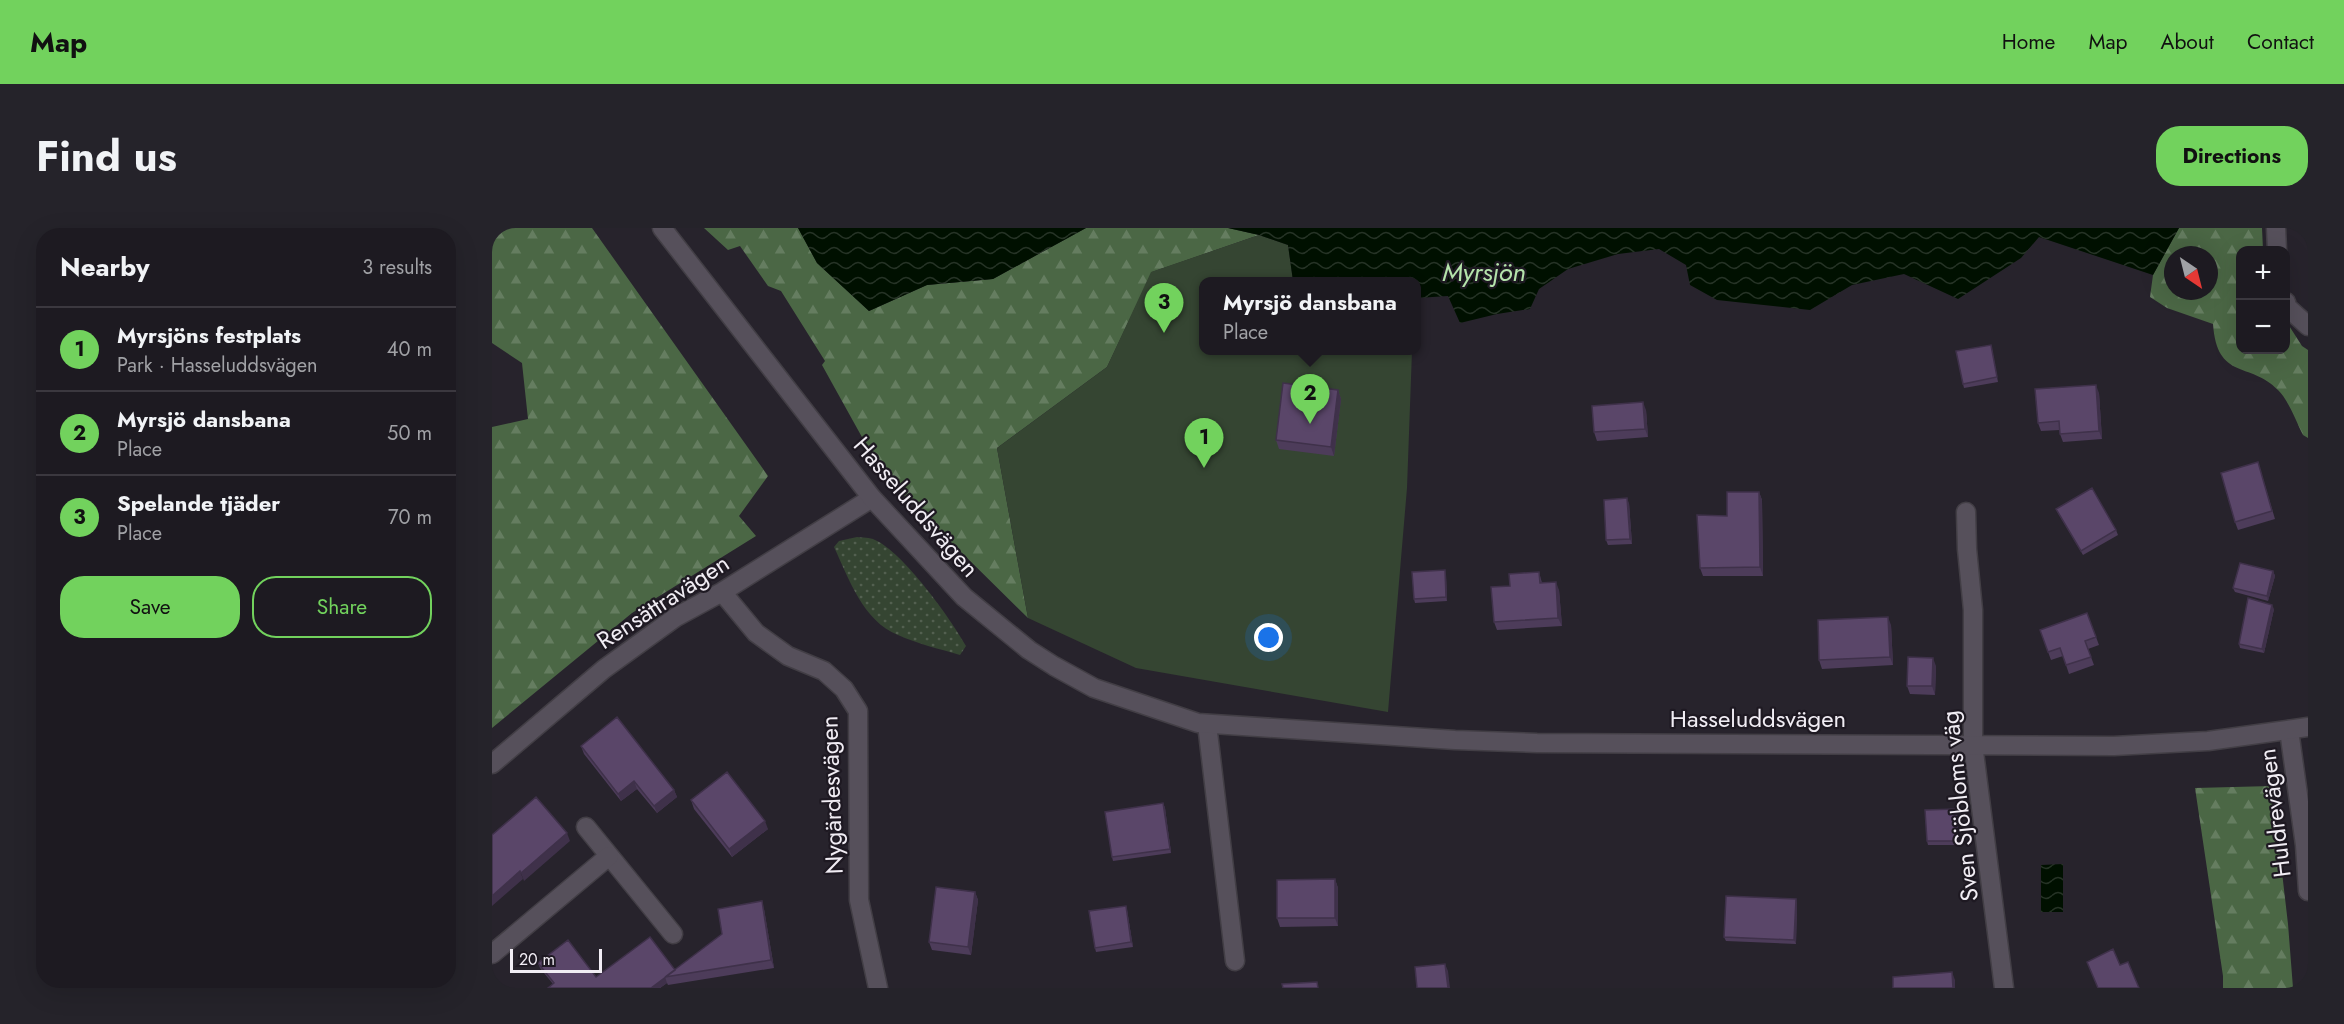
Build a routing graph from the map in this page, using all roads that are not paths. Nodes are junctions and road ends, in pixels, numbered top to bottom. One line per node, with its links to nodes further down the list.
1 (662, 228): 6 (street, Hasseluddsvägen)
2 (2276, 228): 3 (street)
3 (2277, 246)
4 (2290, 310): 5 (street)
5 (2308, 326)
6 (872, 498): 8 (street, Rensättravägen); 9 (street, Hasseluddsvägen)
7 (1966, 512): 12 (street, Sven Sjöbloms väg)
8 (722, 592): 13 (street, Rensättravägen); 20 (street, Nygärdesvägen)
9 (1207, 724): 12 (street, Hasseluddsvägen); 19 (street)
10 (2308, 727): 11 (street, Hasseluddsvägen)
11 (2289, 730): 12 (street, Hasseluddsvägen); 16 (street, Huldrevägen)
12 (1973, 744): 21 (street, Sven Sjöbloms väg)
13 (492, 764)
14 (586, 827): 15 (street)
15 (609, 856): 17 (street); 18 (street)
16 (2308, 891)
17 (673, 934)
18 (492, 954)
19 (1235, 961)
20 (878, 988)
21 (2004, 988)

